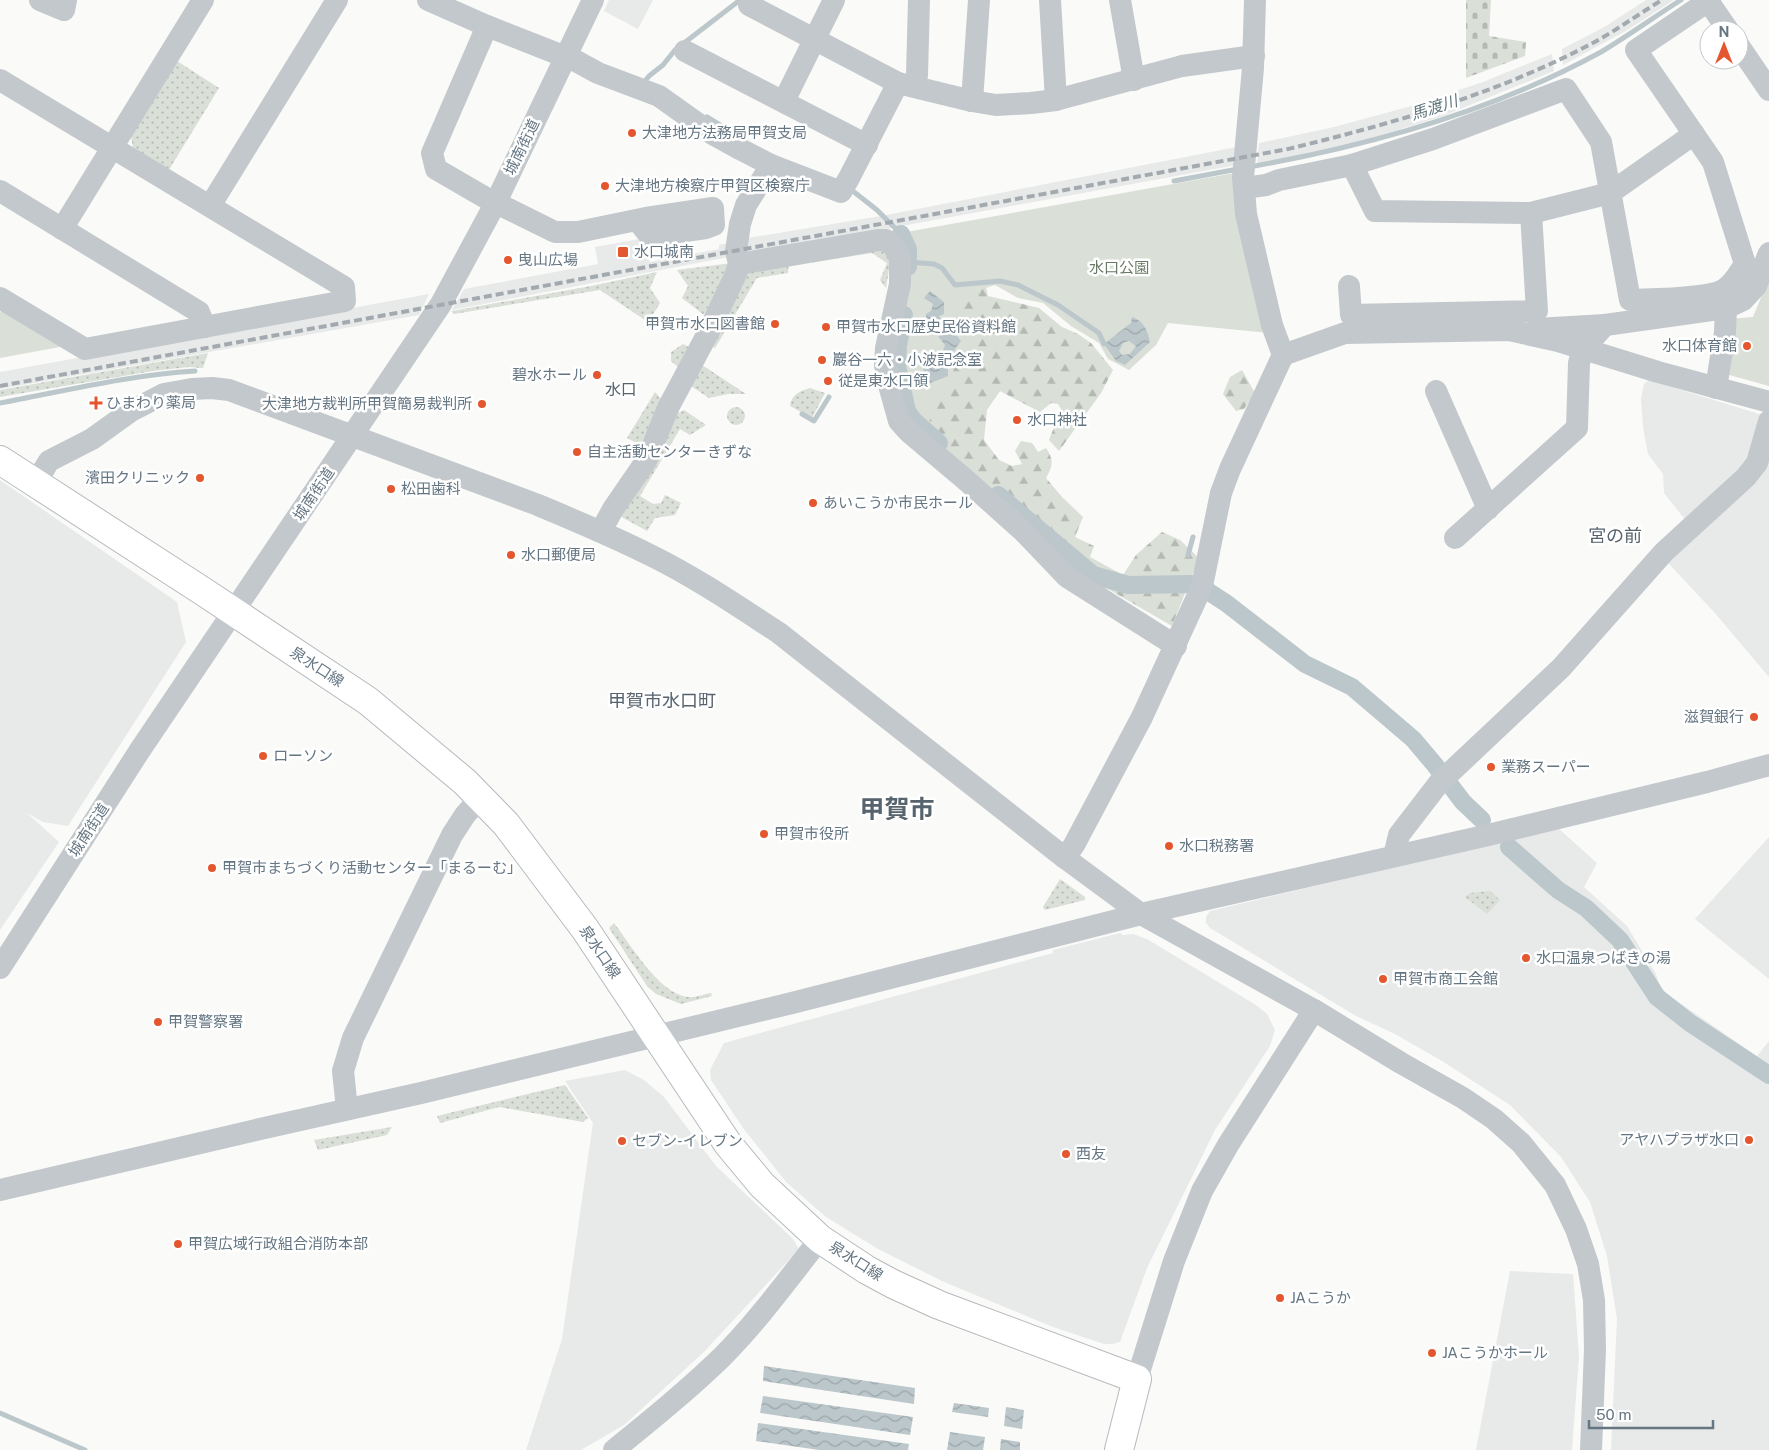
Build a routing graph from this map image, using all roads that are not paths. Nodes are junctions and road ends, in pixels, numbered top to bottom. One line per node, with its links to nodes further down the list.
1 (40, 0): 2 (street)
2 (66, 0)
3 (203, 0): 31 (street)
4 (337, 0): 38 (street)
5 (428, 0): 16 (street)
6 (593, 0): 20 (street, 城南街道)
7 (834, 0): 17 (street)
8 (919, 0): 24 (street)
9 (979, 0): 28 (street)
10 (1050, 0): 26 (street)
11 (1120, 0): 23 (street)
12 (1255, 0): 19 (street)
13 (1709, 1): 15 (street); 29 (street)
14 (749, 5): 17 (street)
15 (1721, 20)
16 (487, 26): 20 (street); 37 (street)
17 (815, 39): 24 (street); 27 (street)
18 (685, 51): 27 (street)
19 (1254, 56): 23 (street); 34 (street)
20 (566, 57): 32 (street); 37 (street, 城南街道)
21 (1749, 61): 25 (street)
22 (0, 80): 31 (street)
23 (1134, 80): 26 (street)
24 (906, 84): 28 (street); 30 (street)
25 (1769, 90)
26 (1056, 100): 28 (street)
27 (784, 101): 30 (street)
28 (972, 101)
29 (1694, 134): 36 (street); 36 (street)
30 (867, 145): 32 (street)
31 (112, 148): 38 (street); 41 (street)
32 (771, 165): 43 (street)
33 (1352, 166): 34 (street); 36 (street); 39 (street)
34 (1243, 176): 51 (street)
35 (0, 191): 41 (street)
36 (1610, 193): 39 (street)
37 (496, 202): 40 (street); 56 (street, 城南街道)
38 (210, 206): 48 (street)
39 (1531, 213): 44 (street)
40 (637, 220)
41 (62, 229): 48 (street)
42 (1769, 253): 46 (street)
43 (739, 264): 60 (street); 63 (street)
44 (1349, 286)
45 (0, 298): 48 (street)
46 (1726, 308): 47 (street); 52 (street)
47 (1605, 325): 49 (street); 50 (street)
48 (205, 327)
49 (1509, 330): 50 (street); 51 (street)
50 (1583, 349): 52 (street); 59 (street)
51 (1283, 355): 63 (street)
52 (1716, 388): 54 (street)
53 (1436, 391): 59 (street)
54 (1769, 402)
55 (1769, 422): 66 (street)
56 (352, 437): 58 (street); 60 (street); 62 (street, 城南街道)
57 (0, 460): 58 (main road, 泉水口線)
58 (36, 482): 62 (main road, 泉水口線)
59 (1488, 509): 61 (street)
60 (601, 531): 67 (street)
61 (1455, 538)
62 (235, 612): 65 (main road, 泉水口線); 69 (street, 城南街道)
63 (1176, 646): 67 (street)
64 (1769, 765): 66 (street)
65 (480, 798): 71 (main road, 泉水口線); 72 (street)
66 (1394, 856): 68 (street)
67 (1065, 858): 68 (street)
68 (1141, 914): 70 (street); 71 (street)
69 (0, 968)
70 (1314, 1010): 75 (street); 78 (street)
71 (656, 1036): 72 (street); 74 (main road, 泉水口線)
72 (347, 1109): 73 (street)
73 (0, 1190)
74 (820, 1239): 75 (main road, 泉水口線); 76 (street)
75 (1137, 1379): 77 (main road)
76 (614, 1450)
77 (1119, 1450)
78 (1591, 1450)

